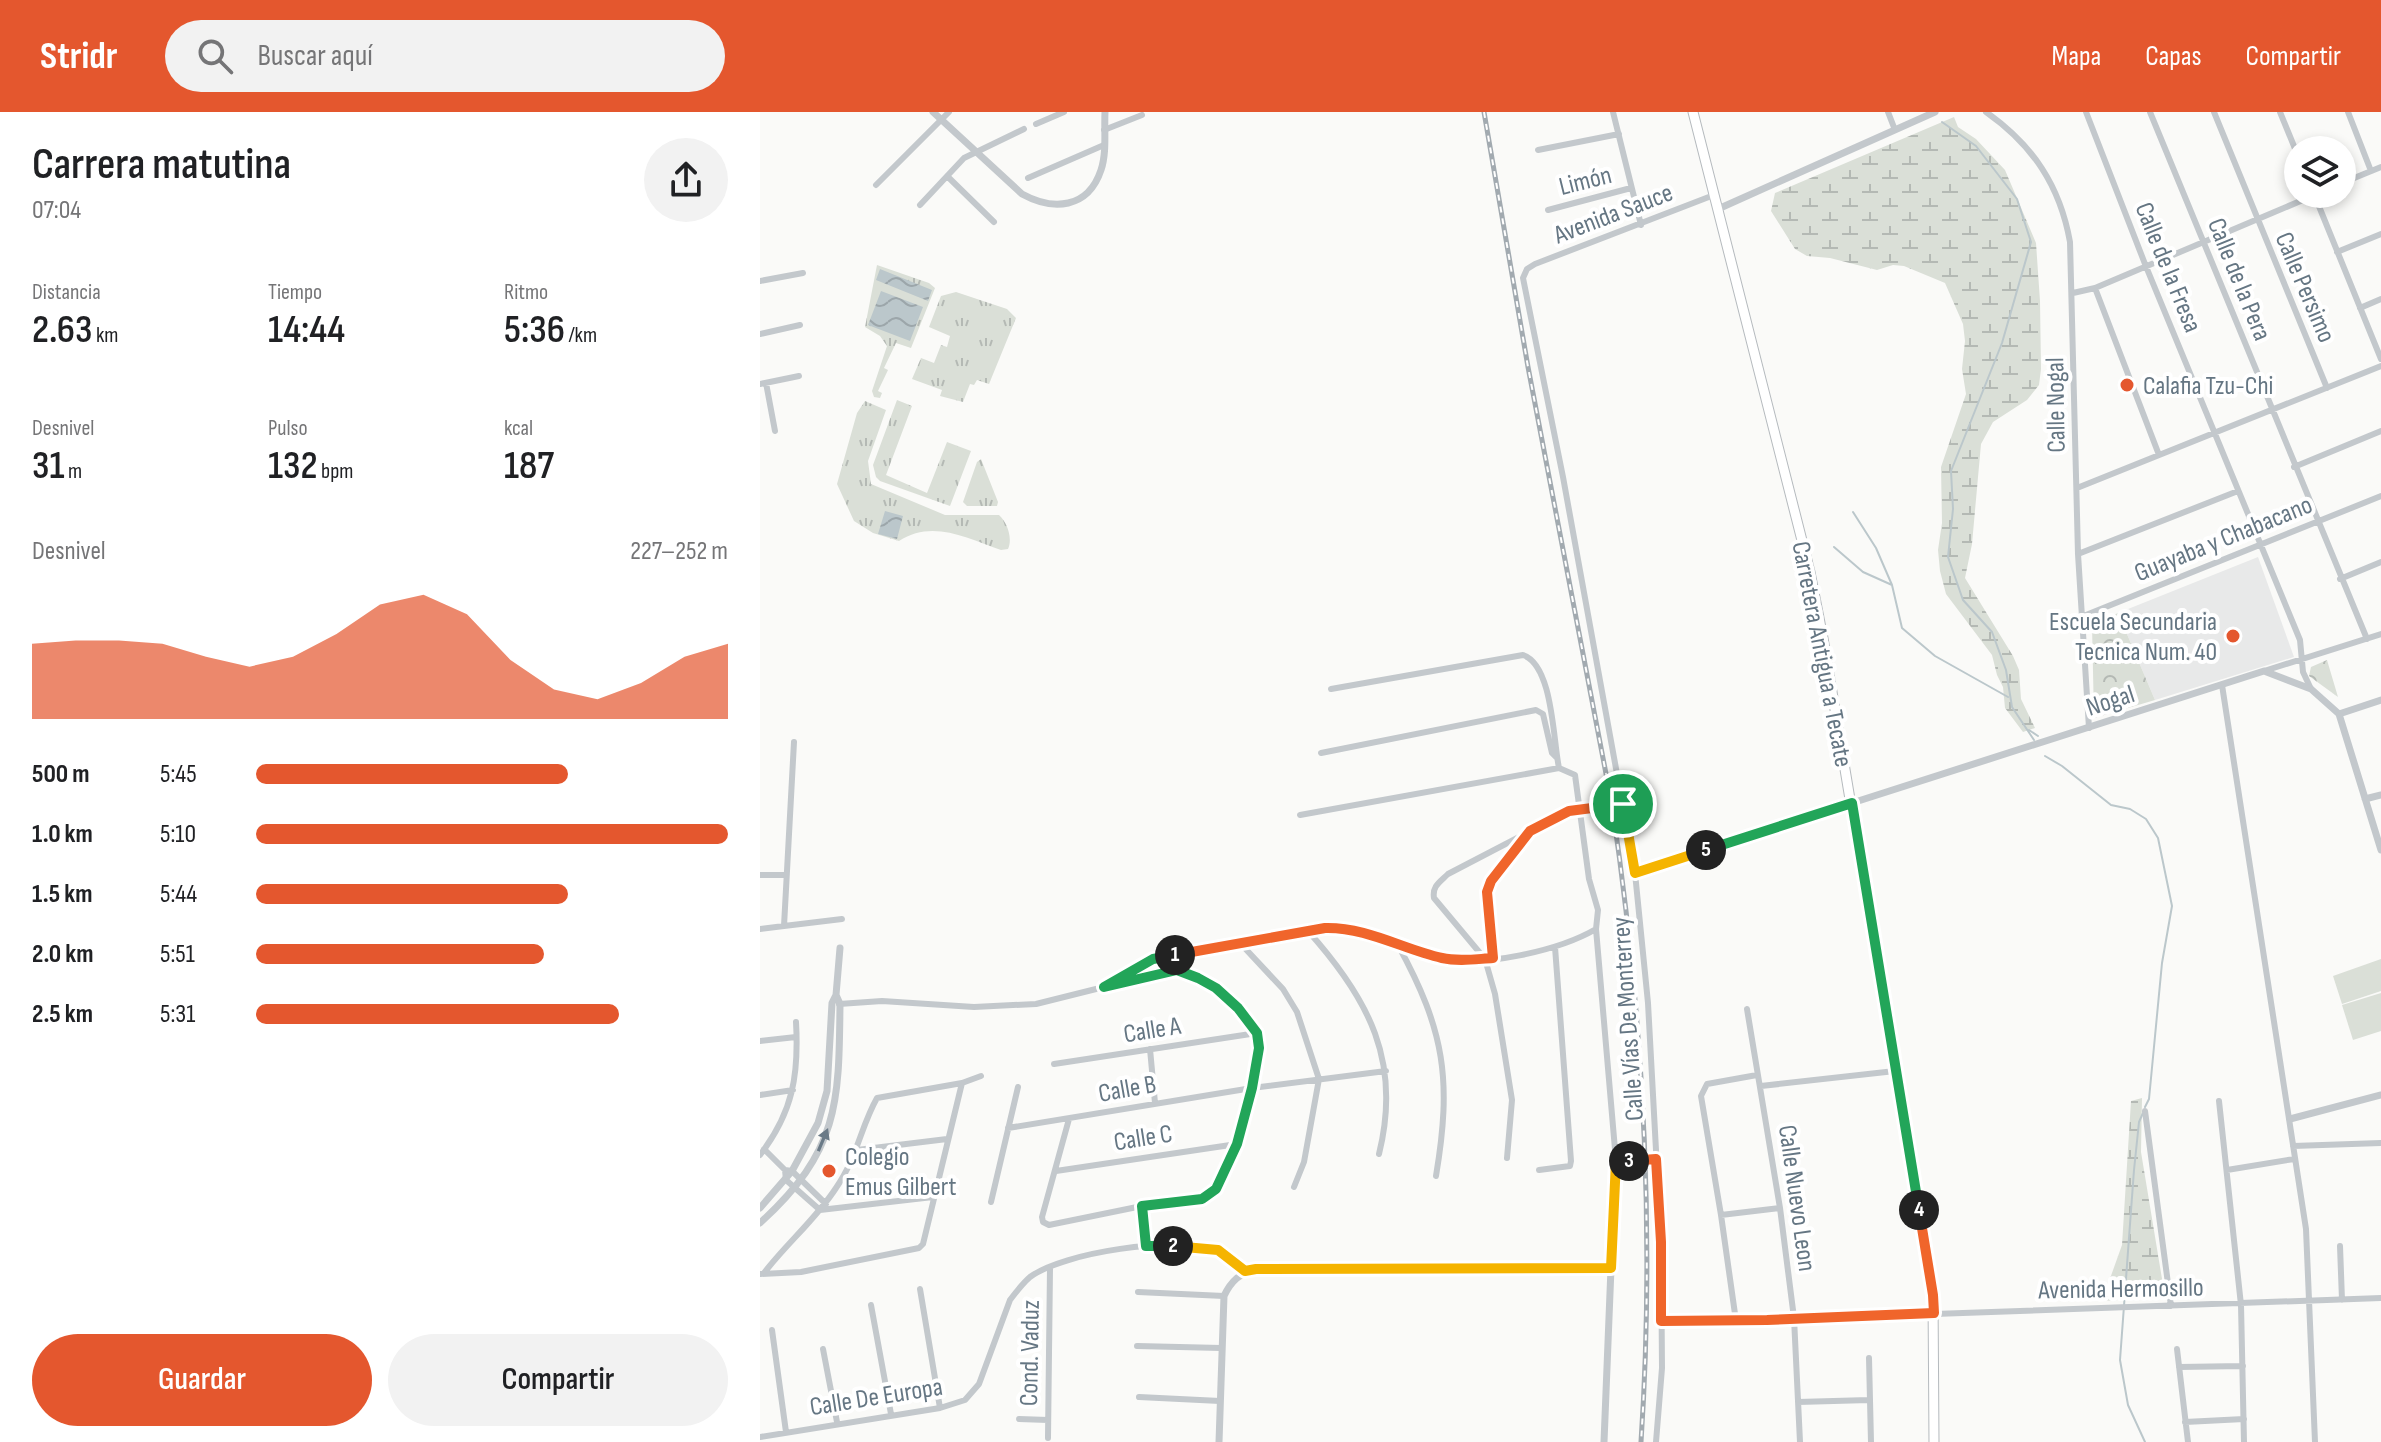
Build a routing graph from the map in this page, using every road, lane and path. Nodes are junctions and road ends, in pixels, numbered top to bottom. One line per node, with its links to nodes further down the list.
1 (933, 112): 16 (street)
2 (949, 112): 16 (street)
3 (1064, 112): 17 (street)
4 (1105, 112): 19 (street)
5 (1613, 112): 21 (street)
6 (1693, 112): 33 (main road, Carretera Antigua a Tecate)
7 (1888, 112): 20 (street)
8 (1935, 112): 20 (street)
9 (1986, 112): 50 (street, Calle Nogal)
10 (2086, 112): 45 (street, Calle de la Fresa)
11 (2150, 112): 43 (street, Calle de la Pera)
12 (2214, 112): 39 (street, Calle Persimo)
13 (2280, 112): 22 (street)
14 (2348, 112): 27 (street)
15 (1142, 115): 19 (street)
16 (941, 120): 25 (street); 31 (street)
17 (1036, 124)
18 (1024, 129): 25 (street)
19 (1104, 130): 23 (street)
20 (1895, 130): 37 (street)
21 (1619, 134): 24 (street); 32 (street)
22 (2290, 136)
23 (1104, 145): 25 (street); 30 (street)
24 (1538, 150)
25 (977, 152): 28 (street)
26 (2381, 167): 27 (street)
27 (2371, 171): 29 (street)
28 (947, 176): 34 (street); 40 (street)
29 (2356, 177)
30 (1028, 178)
31 (876, 185)
32 (1631, 188): 38 (street, Limón); 41 (street)
33 (1714, 195): 37 (main road, Carretera Antigua a Tecate); 41 (street, Avenida Sauce)
34 (920, 205)
35 (2284, 207): 39 (street)
36 (2320, 208): 44 (street)
37 (1718, 209): 91 (main road, Carretera Antigua a Tecate)
38 (1548, 210)
39 (2257, 219): 43 (street); 59 (street, Calle Persimo)
40 (994, 222)
41 (1641, 225): 46 (street, Avenida Sauce)
42 (2381, 234): 44 (street)
43 (2203, 241): 45 (street); 60 (street, Calle de la Pera)
44 (2337, 252): 52 (street)
45 (2145, 264): 49 (street); 63 (street, Calle de la Fresa)
46 (1527, 269): 92 (street, Calle Vías De Monterrey)
47 (803, 273): 48 (street)
48 (760, 281)
49 (2095, 288): 50 (street); 64 (street)
50 (2073, 293): 66 (street, Calle Nogal)
51 (2381, 299): 52 (street)
52 (2360, 308): 55 (street)
53 (800, 325): 54 (street)
54 (760, 334)
55 (2381, 359)
56 (2381, 366): 59 (street)
57 (799, 376): 58 (street)
58 (763, 384): 61 (street)
59 (2327, 388): 60 (street)
60 (2271, 410): 63 (street); 65 (street, Calle de la Pera)
61 (775, 431)
62 (2381, 431): 65 (street)
63 (2216, 432): 64 (street); 67 (street, Calle de la Fresa)
64 (2159, 455): 66 (street)
65 (2294, 467): 69 (street, Calle de la Pera)
66 (2077, 488): 71 (street, Calle Nogal)
67 (2238, 491): 70 (street, Calle de la Fresa); 71 (street)
68 (2381, 496): 69 (street, Guayaba y Chabacano)
69 (2317, 521): 70 (street, Guayaba y Chabacano); 73 (street, Calle de la Pera)
70 (2261, 546): 74 (street, Guayaba y Chabacano); 77 (street, Calle de la Fresa)
71 (2078, 554): 74 (street, Calle Nogal)
72 (2381, 562): 73 (street)
73 (2340, 579): 76 (street, Calle de la Pera)
74 (2081, 617): 84 (street, Calle Nogal)
75 (2381, 634): 76 (street, Nogal)
76 (2367, 639): 77 (street, Nogal)
77 (2301, 659): 78 (street, Nogal); 81 (street, Calle de la Fresa)
78 (2264, 671): 79 (street, Nogal); 81 (street)
79 (2222, 685): 84 (street, Nogal); 135 (street)
80 (1331, 689): 87 (street)
81 (2311, 689): 83 (street)
82 (2381, 700): 83 (street)
83 (2339, 714): 90 (street)
84 (2089, 728): 91 (street, Nogal)
85 (794, 742): 99 (street)
86 (1321, 753): 87 (street)
87 (1557, 758): 88 (street)
88 (1559, 768): 93 (street); 94 (street)
89 (2381, 795): 90 (street)
90 (2365, 799): 96 (street)
91 (1852, 803): 97 (street); 120 (main road, Carretera Antigua a Tecate)
92 (1623, 804): 93 (street); 97 (street, Calle Vías De Monterrey)
93 (1579, 811): 95 (street); 103 (street)
94 (1300, 815)
95 (1530, 831): 109 (street); 109 (street)
96 (2381, 850)
97 (1635, 873): 145 (street, Calle Vías De Monterrey)
98 (760, 875): 99 (street)
99 (785, 875): 101 (street)
100 (842, 919): 101 (street)
101 (784, 926): 102 (street)
102 (760, 929)
103 (1596, 929): 107 (street); 147 (street)
104 (1308, 931): 105 (street); 106 (street); 119 (street)
105 (1240, 943): 110 (street); 123 (street)
106 (1397, 944): 109 (street); 152 (street)
107 (1555, 947): 109 (street); 149 (street)
108 (840, 948): 111 (street)
109 (1489, 958): 144 (street)
110 (1104, 987): 111 (street); 114 (street)
111 (836, 1004): 148 (street); 154 (street, one-way to 111)
112 (1747, 1009): 121 (street, Calle Nuevo Leon)
113 (796, 1022): 115 (street)
114 (1257, 1033): 117 (street, Calle A); 127 (street)
115 (796, 1037): 116 (street); 128 (street)
116 (760, 1041)
117 (1150, 1049): 118 (street, Calle A); 132 (street)
118 (1054, 1064)
119 (1386, 1071): 123 (street, Calle B); 143 (street)
120 (1895, 1071): 125 (street); 181 (main road, Carretera Antigua a Tecate)
121 (1757, 1075): 125 (street, Calle Nuevo Leon); 164 (street)
122 (981, 1076): 124 (street)
123 (1319, 1079): 127 (street, Calle B); 155 (street)
124 (962, 1083): 137 (street); 141 (street)
125 (1761, 1086): 162 (street, Calle Nuevo Leon)
126 (1018, 1087): 136 (street)
127 (1252, 1088): 132 (street, Calle B); 139 (street)
128 (793, 1090): 129 (street); 142 (street)
129 (760, 1095)
130 (2381, 1095): 135 (street)
131 (2219, 1101): 150 (street)
132 (1155, 1103): 134 (street, Calle B)
133 (2145, 1111): 180 (street)
134 (1069, 1119): 136 (street, Calle B); 151 (street)
135 (2290, 1119): 140 (street)
136 (1008, 1128): 158 (street)
137 (947, 1139): 141 (street); 157 (street)
138 (2381, 1143): 140 (street)
139 (1237, 1144): 151 (street, Calle C); 160 (street)
140 (2293, 1146): 146 (street)
141 (857, 1150): 159 (street)
142 (762, 1151): 148 (street)
143 (1379, 1154)
144 (1507, 1158)
145 (1656, 1159): 147 (street); 183 (street, Calle Vías De Monterrey)
146 (2294, 1159): 150 (street); 177 (street)
147 (1616, 1161): 169 (street)
148 (788, 1170): 153 (street); 154 (street)
149 (1539, 1170)
150 (2227, 1170): 179 (street)
151 (1056, 1171): 160 (street)
152 (1436, 1176)
153 (786, 1180): 156 (street); 161 (street)
154 (802, 1181): 156 (street); 159 (street)
155 (1294, 1187)
156 (795, 1189): 163 (street); 165 (street)
157 (933, 1197): 159 (street); 171 (street)
158 (991, 1202)
159 (827, 1206): 163 (street)
160 (1142, 1206): 166 (street)
161 (760, 1208)
162 (1780, 1208): 164 (street); 182 (street, Calle Nuevo Leon)
163 (820, 1210): 171 (street)
164 (1721, 1215): 184 (street)
165 (760, 1223)
166 (1146, 1246): 168 (street, Calle De Europa); 170 (street, Calle De Europa)
167 (2340, 1246): 176 (street)
168 (1050, 1268): 197 (street, Calle De Europa); 201 (street, Cond. Vaduz)
169 (1611, 1268): 170 (street); 208 (street)
170 (1245, 1271): 174 (street)
171 (762, 1274)
172 (920, 1289): 197 (street)
173 (1138, 1292): 174 (street)
174 (1224, 1296): 187 (street)
175 (2381, 1298): 176 (street, Avenida Hermosillo)
176 (2342, 1300): 177 (street, Avenida Hermosillo)
177 (2310, 1302): 179 (street, Avenida Hermosillo); 215 (street)
178 (871, 1305): 198 (street)
179 (2241, 1305): 180 (street, Avenida Hermosillo); 191 (street)
180 (2171, 1306): 181 (street, Avenida Hermosillo)
181 (1934, 1313): 182 (street, Avenida Hermosillo); 212 (main road, Carretera Antigua a Tecate)
182 (1794, 1318): 184 (street, Avenida Hermosillo); 196 (street, Calle Nuevo Leon)
183 (1661, 1321): 184 (street, Avenida Hermosillo); 209 (street, Calle Vías De Monterrey)
184 (1736, 1321)
185 (772, 1330): 204 (street)
186 (1137, 1346): 187 (street)
187 (1221, 1348): 195 (street)
188 (823, 1349): 202 (street)
189 (2177, 1349): 192 (street)
190 (1869, 1358): 194 (street)
191 (2243, 1366): 192 (street); 200 (street)
192 (2179, 1367): 203 (street)
193 (1139, 1397): 195 (street)
194 (1869, 1400): 196 (street); 211 (street)
195 (1220, 1401): 207 (street)
196 (1798, 1402): 210 (street, Calle Nuevo Leon)
197 (940, 1408): 198 (street, Calle De Europa)
198 (891, 1414): 202 (street, Calle De Europa)
199 (1019, 1419): 201 (street)
200 (2244, 1419): 203 (street); 214 (street)
201 (1048, 1420): 206 (street, Cond. Vaduz)
202 (837, 1422): 204 (street, Calle De Europa)
203 (2185, 1422): 213 (street)
204 (786, 1432): 205 (street, Calle De Europa)
205 (760, 1437)
206 (1048, 1438)
207 (1219, 1442)
208 (1604, 1442)
209 (1656, 1442)
210 (1800, 1442)
211 (1871, 1442)
212 (1934, 1442)
213 (2188, 1442)
214 (2244, 1442)
215 (2315, 1442)

